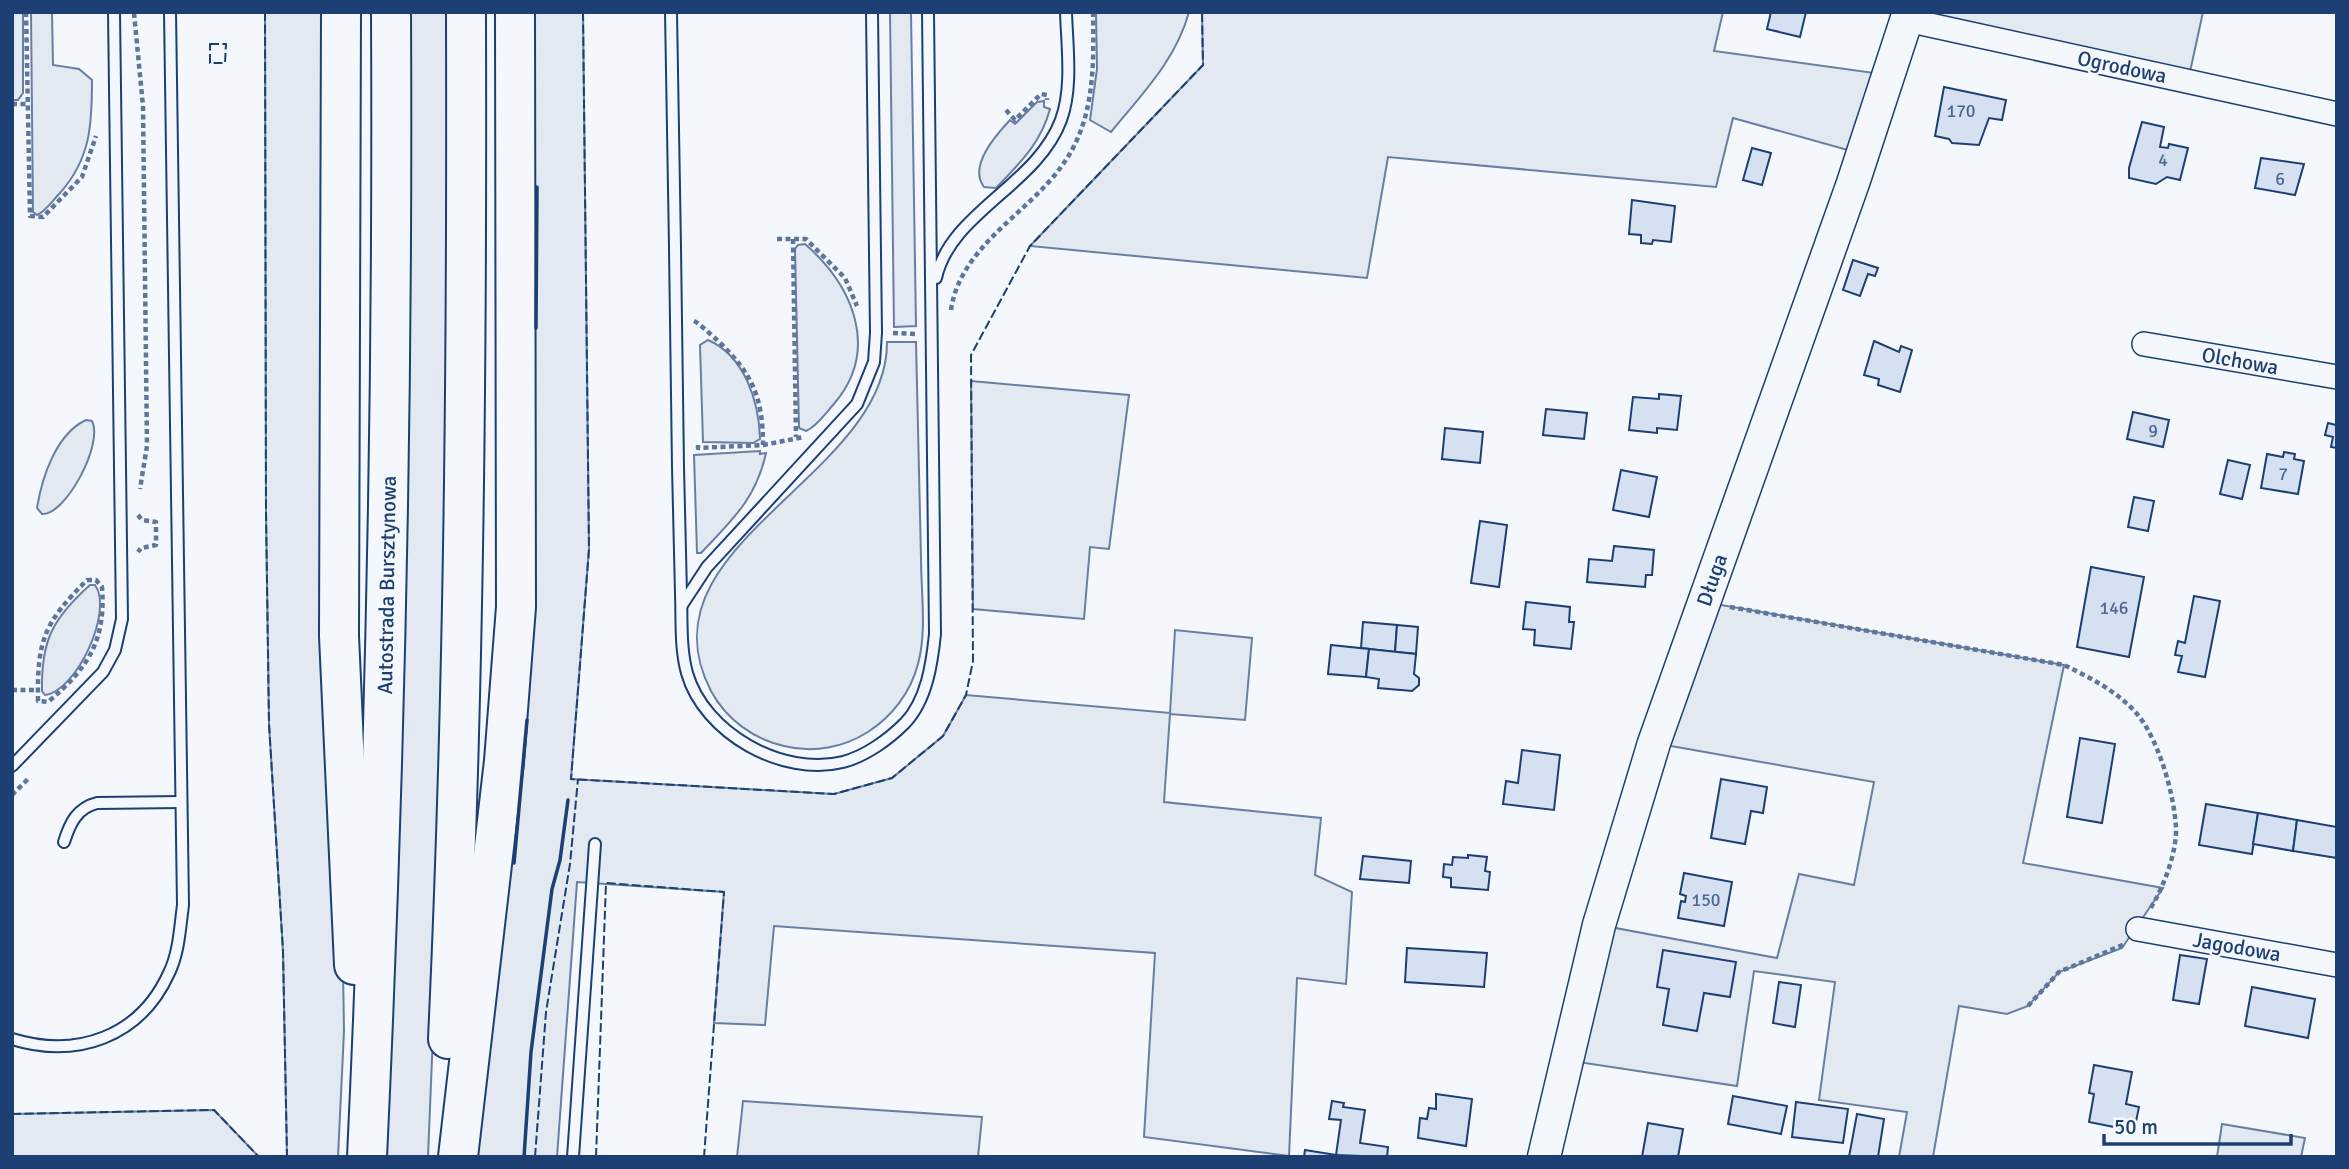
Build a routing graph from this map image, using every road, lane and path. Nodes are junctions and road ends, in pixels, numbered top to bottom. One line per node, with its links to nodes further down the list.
1 (26, 12): 14 (path)
2 (114, 12): 35 (lane)
3 (170, 12): 36 (lane)
4 (341, 12): 43 (highway)
5 (391, 12): 44 (highway, Autostrada Bursztynowa)
6 (466, 12): 45 (highway)
7 (515, 12): 46 (highway)
8 (671, 12): 32 (lane)
9 (872, 12): 32 (lane)
10 (928, 12): 22 (lane)
11 (1066, 12): 15 (lane)
12 (1908, 16): 18 (street, Ogrodowa); 31 (street, Długa)
13 (12, 104): 14 (path)
14 (27, 104): 19 (path)
15 (1065, 104): 16 (path); 17 (path); 22 (lane)
16 (1087, 109)
17 (1006, 110)
18 (2337, 114)
19 (96, 132)
20 (777, 239): 21 (path)
21 (793, 239): 23 (path); 29 (path)
22 (932, 298): 32 (lane)
23 (859, 314)
24 (695, 332): 30 (path)
25 (2144, 344): 26 (street, Olchowa)
26 (2337, 377)
27 (814, 432): 29 (path)
28 (697, 435): 30 (path)
29 (796, 437): 30 (path)
30 (763, 445)
31 (1704, 602): 39 (path); 48 (street, Długa)
32 (681, 606)
33 (12, 690): 34 (path)
34 (38, 690): 34 (path)
35 (12, 766)
36 (181, 802): 37 (lane); 42 (lane)
37 (64, 842)
38 (595, 844): 47 (lane)
39 (2138, 929): 40 (street, Jagodowa); 41 (path)
40 (2337, 965)
41 (2028, 1006)
42 (12, 1039)
43 (356, 1157)
44 (367, 1157)
45 (443, 1157)
46 (458, 1157)
47 (573, 1157)
48 (1544, 1157)

